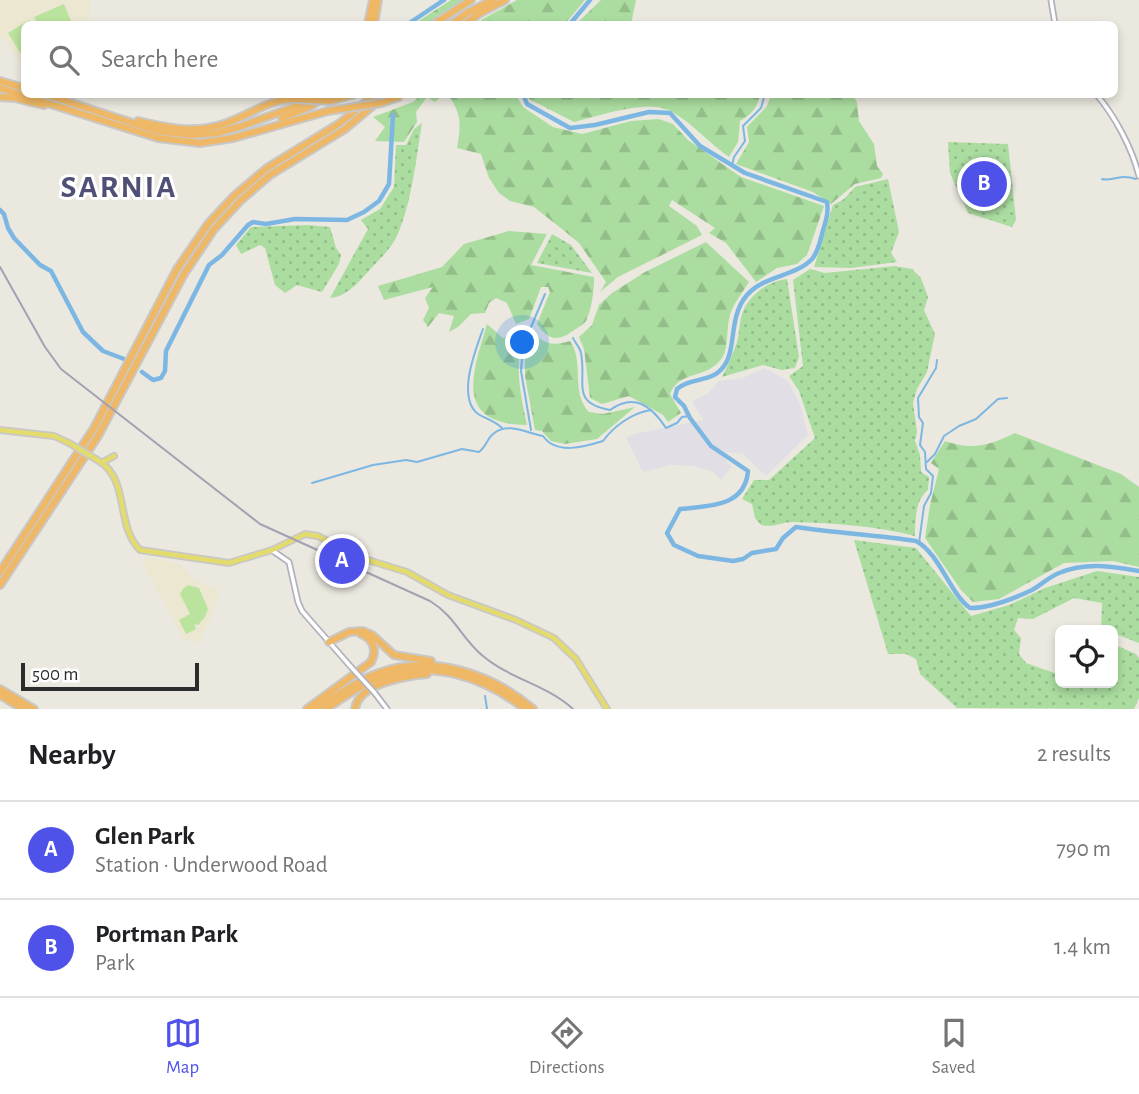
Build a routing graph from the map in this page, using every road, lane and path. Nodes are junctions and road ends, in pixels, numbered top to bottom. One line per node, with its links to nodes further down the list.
1 (373, 0): 8 (highway)
2 (379, 0): 9 (highway)
3 (471, 0): 10 (highway)
4 (476, 0): 11 (highway)
5 (493, 0): 12 (highway)
6 (505, 0): 13 (highway)
7 (1051, 0): 14 (street)
8 (370, 21)
9 (375, 21)
10 (439, 21)
11 (444, 21)
12 (456, 21)
13 (469, 21)
14 (1054, 21)
15 (0, 81): 16 (highway)
16 (21, 87)
17 (0, 88): 18 (highway)
18 (21, 95)
19 (0, 97): 30 (highway)
20 (31, 98): 30 (highway)
21 (56, 98): 29 (highway)
22 (311, 98): 29 (highway)
23 (322, 98): 31 (highway)
24 (342, 98): 29 (highway, bridge)
25 (371, 98): 33 (highway)
26 (382, 98): 33 (highway)
27 (396, 98): 31 (highway, bridge)
28 (1099, 98): 32 (street)
29 (106, 114)
30 (87, 116): 31 (highway)
31 (192, 142)
32 (1139, 176)
33 (138, 354): 34 (highway)
34 (131, 368): 40 (highway); 41 (highway)
35 (0, 424): 36 (main road)
36 (1, 431): 38 (main road, bridge)
37 (114, 456): 38 (main road)
38 (100, 461): 39 (main road)
39 (272, 550): 42 (street); 55 (main road)
40 (0, 572)
41 (2, 583)
42 (331, 644): 44 (highway); 48 (highway); 52 (street, bridge)
43 (474, 679): 50 (highway); 51 (highway); 53 (highway)
44 (497, 684): 49 (highway); 54 (highway)
45 (1, 691): 46 (highway); 47 (highway)
46 (23, 709)
47 (34, 709)
48 (307, 709)
49 (315, 709)
50 (326, 709)
51 (355, 709)
52 (387, 709)
53 (525, 709)
54 (533, 709)
55 (607, 709)

